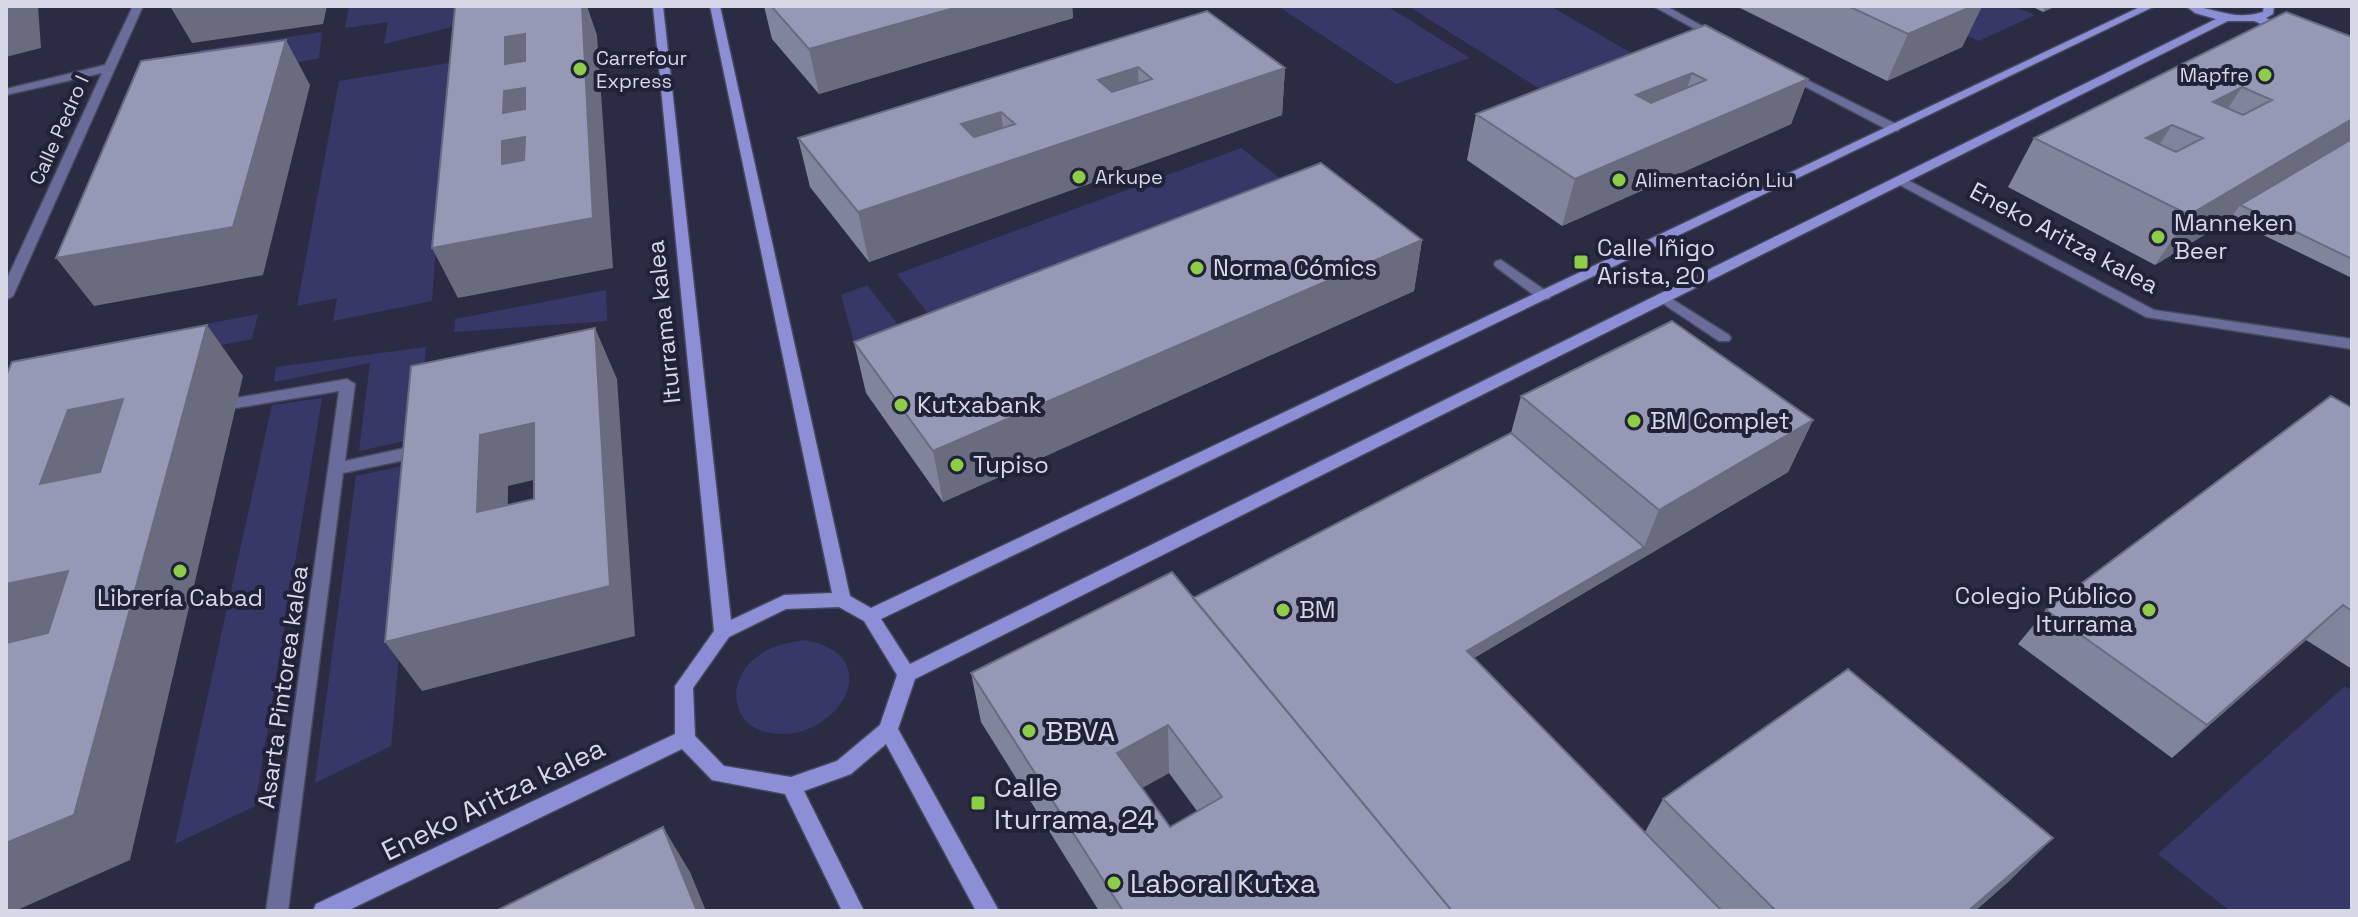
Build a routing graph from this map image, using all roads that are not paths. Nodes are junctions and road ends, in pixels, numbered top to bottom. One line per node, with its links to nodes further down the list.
1 (138, 6): 12 (street, Calle Pedro I)
2 (658, 6): 28 (street, Iturrama kalea)
3 (715, 6): 26 (street)
4 (1658, 6): 11 (street)
5 (2150, 6): 15 (street)
6 (2191, 6): 8 (street)
7 (2269, 6): 9 (street)
8 (2227, 18): 9 (street); 16 (street)
9 (2257, 18): 10 (street)
10 (2292, 34)
11 (1725, 41)
12 (108, 68): 14 (street, Calle Pedro I); 18 (street, Calle Pedro I)
13 (1778, 68): 15 (street)
14 (6, 92)
15 (1894, 128): 19 (street)
16 (1900, 180): 20 (street); 22 (street, Eneko Aritza kalea)
17 (1501, 264): 19 (street)
18 (6, 296)
19 (1544, 296): 27 (street)
20 (1664, 298): 21 (street); 29 (street)
21 (1724, 338)
22 (2352, 344)
23 (236, 403): 25 (street, Asarta Pintorea kalea)
24 (438, 446): 25 (street)
25 (336, 469): 33 (street, Asarta Pintorea kalea)
26 (842, 600): 27 (street); 28 (street)
27 (870, 616): 29 (street)
28 (723, 632): 31 (street)
29 (907, 674): 30 (street)
30 (888, 730): 32 (street); 36 (street)
31 (685, 739): 32 (street); 34 (street, Eneko Aritza kalea)
32 (791, 786): 35 (street)
33 (277, 911)
34 (324, 911)
35 (853, 911)
36 (988, 911)

